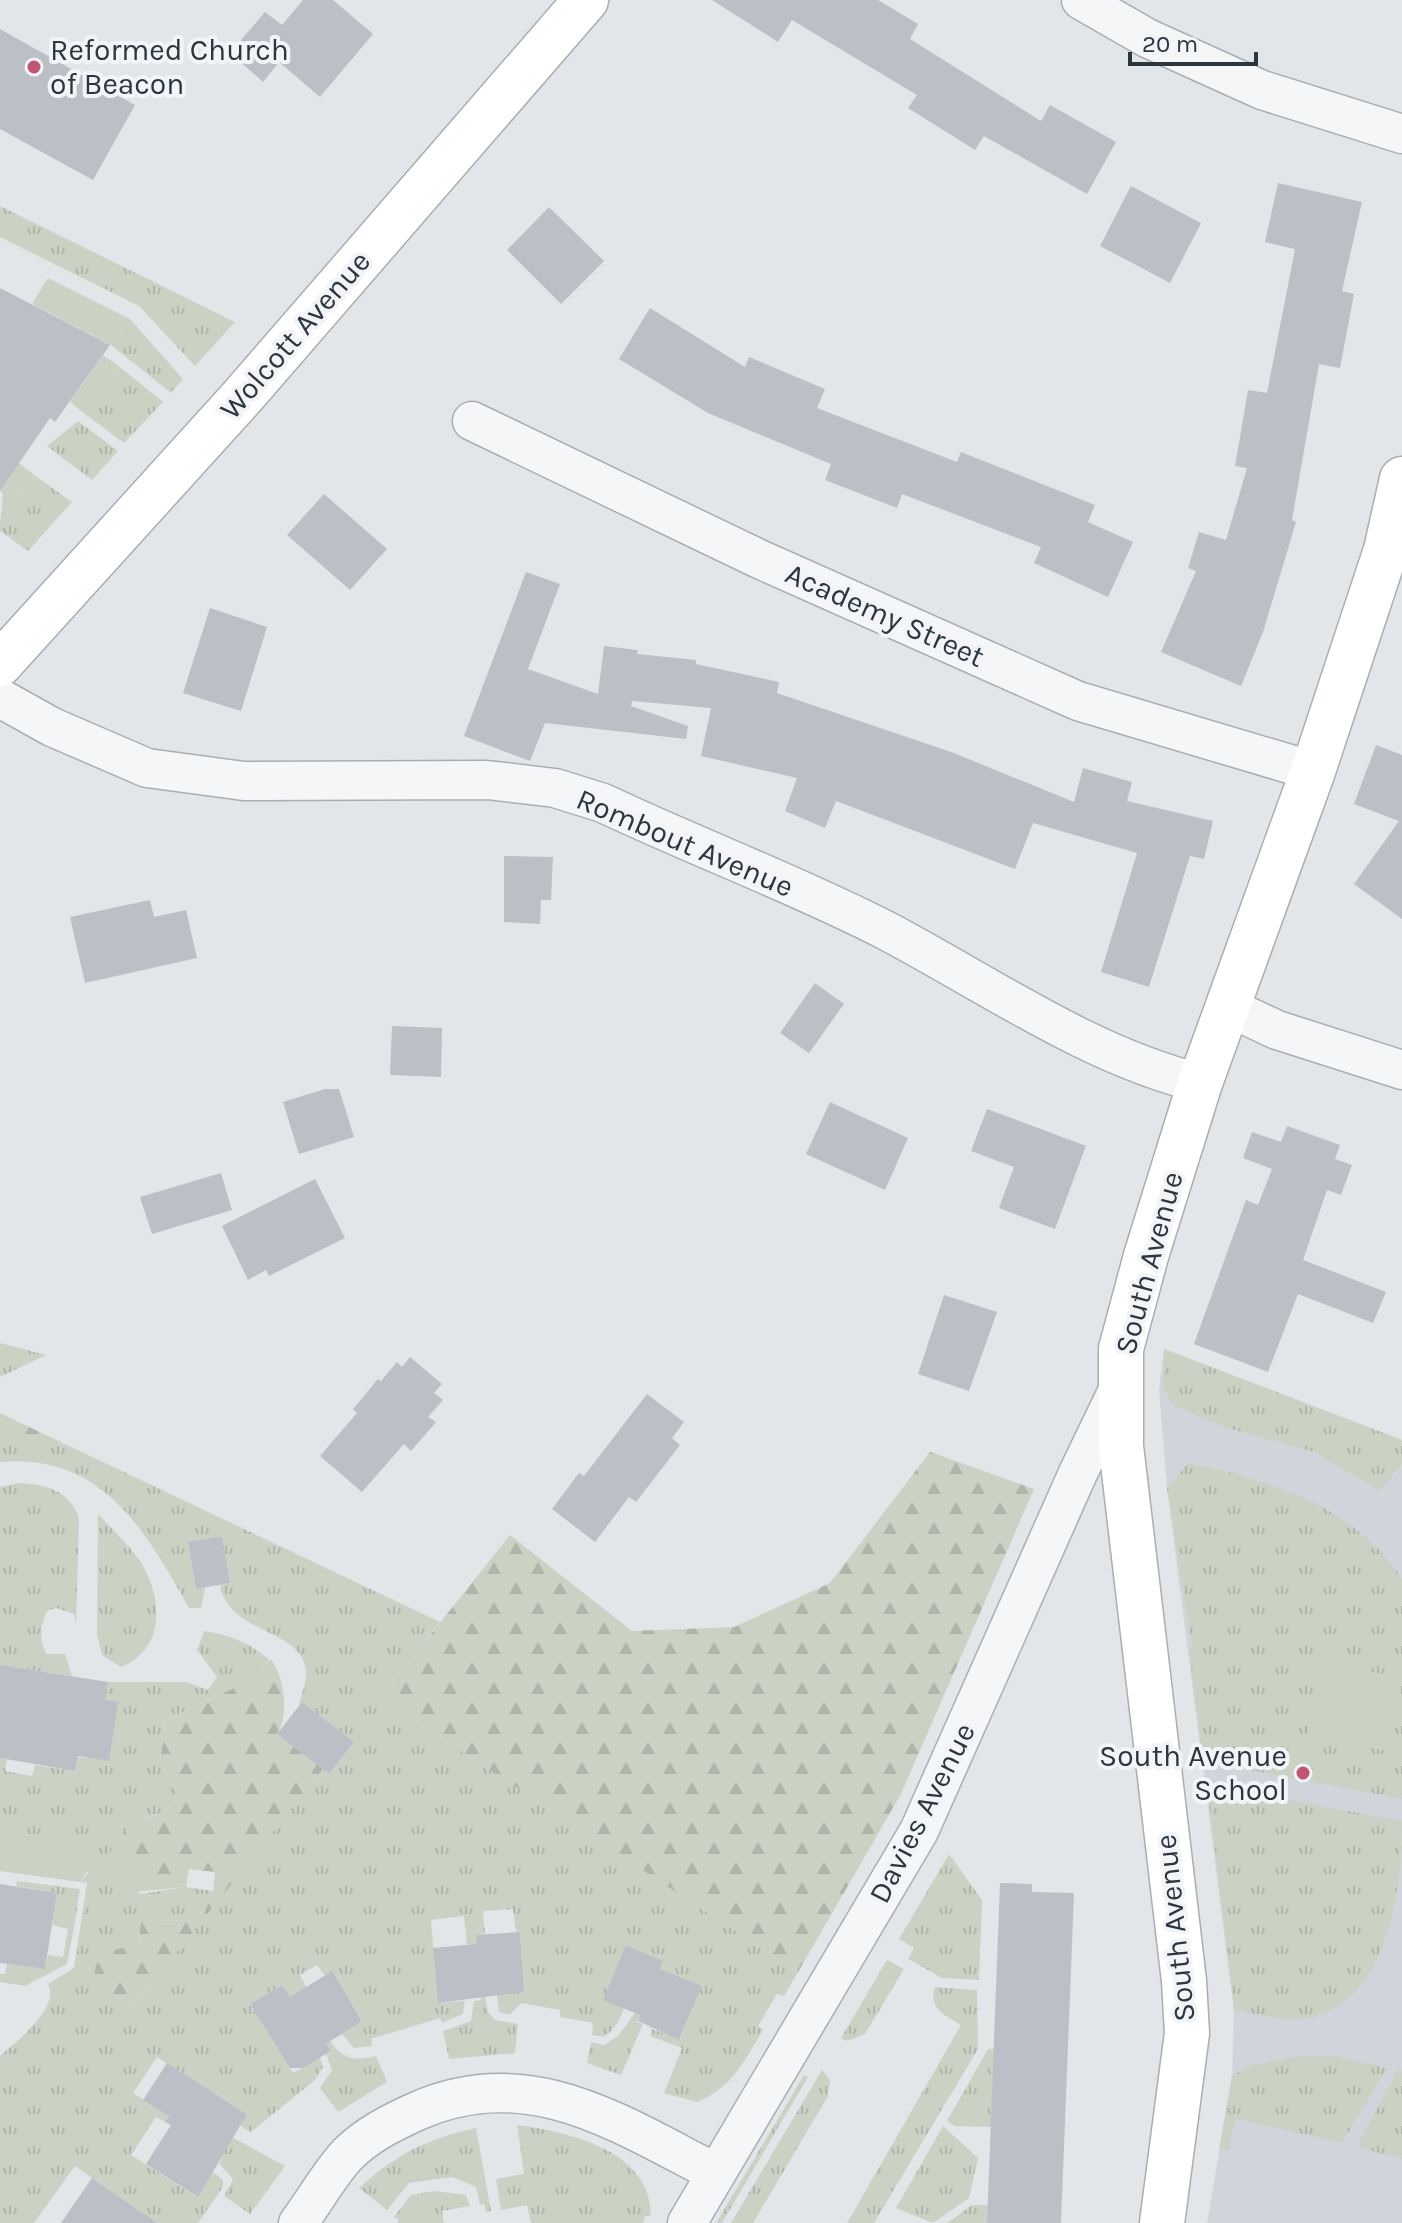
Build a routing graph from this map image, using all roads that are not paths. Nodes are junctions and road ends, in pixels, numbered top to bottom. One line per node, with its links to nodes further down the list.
1 (586, 0): 6 (street, Wolcott Avenue)
2 (1081, 0): 3 (street)
3 (1402, 134)
4 (472, 421): 8 (street, Academy Street)
5 (1402, 479): 8 (street, South Avenue)
6 (0, 664)
7 (0, 698): 11 (street, Rombout Avenue)
8 (1313, 771): 9 (street, South Avenue)
9 (1228, 1007): 10 (street); 11 (street, South Avenue)
10 (1402, 1070)
11 (1200, 1083): 12 (street, South Avenue)
12 (1121, 1384): 13 (street, Davies Avenue); 16 (street, South Avenue)
13 (716, 2173): 14 (street); 15 (street, Davies Avenue)
14 (298, 2223)
15 (687, 2223)
16 (1162, 2223)

